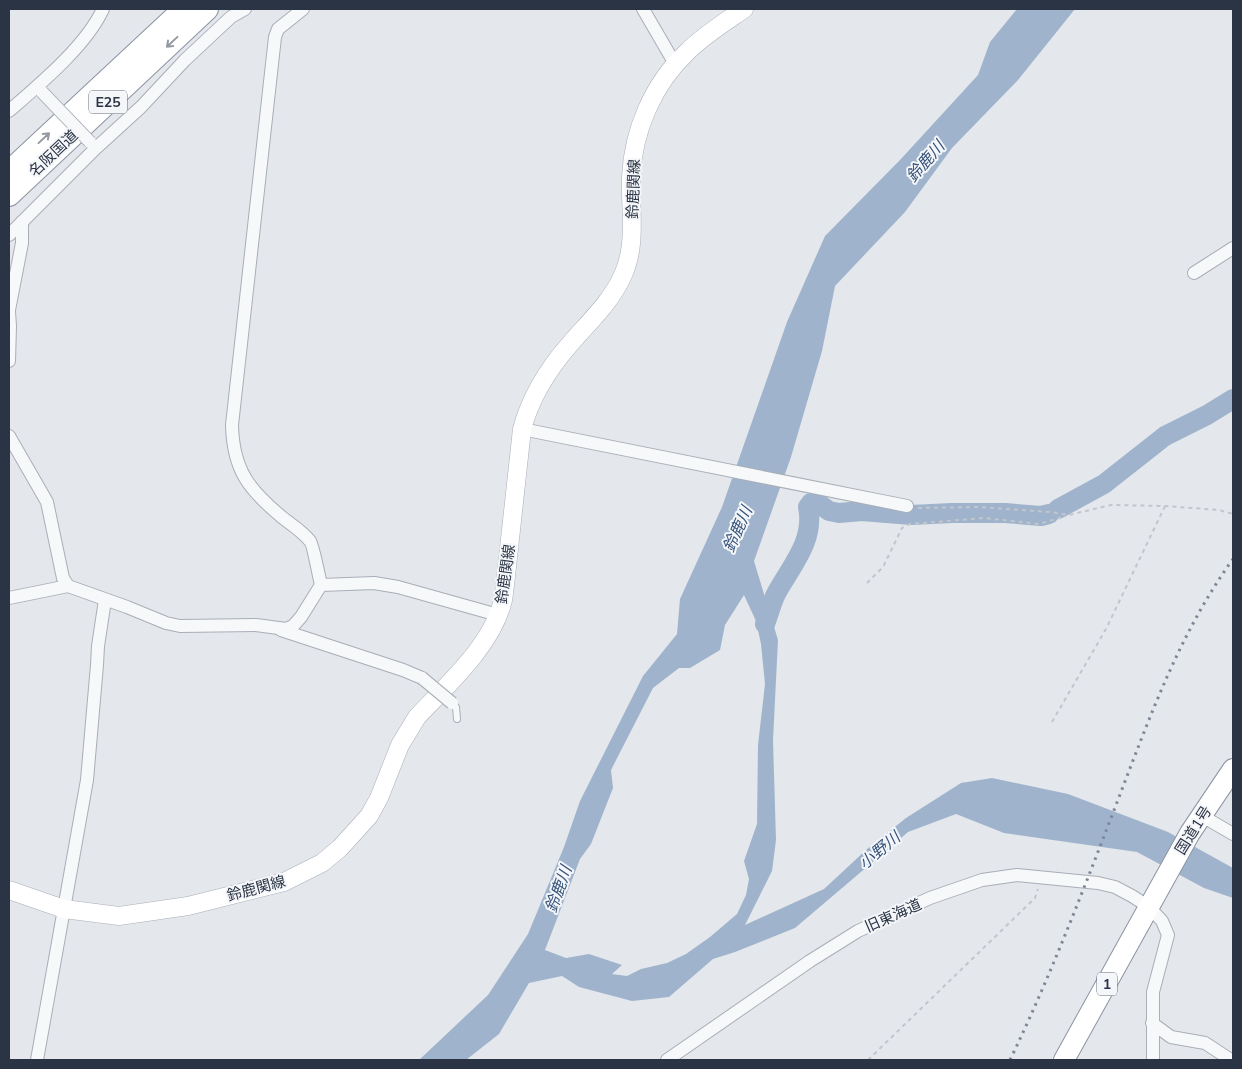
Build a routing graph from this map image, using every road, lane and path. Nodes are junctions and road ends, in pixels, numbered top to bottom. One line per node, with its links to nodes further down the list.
1 (104, 9): 11 (street)
2 (171, 9): 10 (highway)
3 (184, 9): 10 (highway, 名阪国道 / E25)
4 (207, 9): 15 (highway, 名阪国道 / E25, one-way to 15)
5 (245, 9): 13 (street)
6 (303, 9): 29 (street)
7 (642, 9): 9 (street)
8 (744, 9): 9 (main road, 鈴鹿関線)
9 (675, 64): 22 (main road, 鈴鹿関線)
10 (116, 72): 14 (highway, 名阪国道 / E25, one-way to 10)
11 (40, 90): 12 (street); 13 (street, bridge)
12 (9, 111)
13 (93, 145): 16 (street)
14 (9, 172)
15 (9, 195)
16 (22, 222): 17 (street); 20 (street)
17 (9, 235)
18 (1233, 248): 19 (street)
19 (1194, 273)
20 (9, 311): 21 (street)
21 (9, 361)
22 (522, 429): 24 (street); 33 (main road, 鈴鹿関線)
23 (9, 436): 30 (street)
24 (907, 506): 27 (path)
25 (1165, 506): 26 (path); 27 (path); 37 (path)
26 (1233, 514)
27 (1069, 515): 28 (path)
28 (866, 583)
29 (321, 585): 33 (street); 34 (street)
30 (68, 586): 31 (street); 32 (street)
31 (9, 598)
32 (105, 600): 34 (street); 44 (street)
33 (498, 615): 44 (main road, 鈴鹿関線)
34 (277, 627): 35 (street, bridge)
35 (452, 703): 36 (lane)
36 (457, 719)
37 (1052, 722)
38 (1233, 769): 39 (highway, 国道1号 / 1)
39 (1202, 816): 40 (street); 43 (highway, 国道1号 / 1)
40 (1233, 834)
41 (1040, 877): 43 (street, 旧東海道); 47 (street, 旧東海道); 48 (path)
42 (9, 890): 44 (main road, 鈴鹿関線)
43 (1152, 900): 45 (street, 旧東海道); 49 (highway, 国道1号 / 1)
44 (64, 909): 46 (street)
45 (1152, 1023): 50 (street, 旧東海道); 51 (street)
46 (37, 1060)
47 (667, 1060)
48 (868, 1060)
49 (1064, 1060)
50 (1152, 1060)
51 (1231, 1060)

